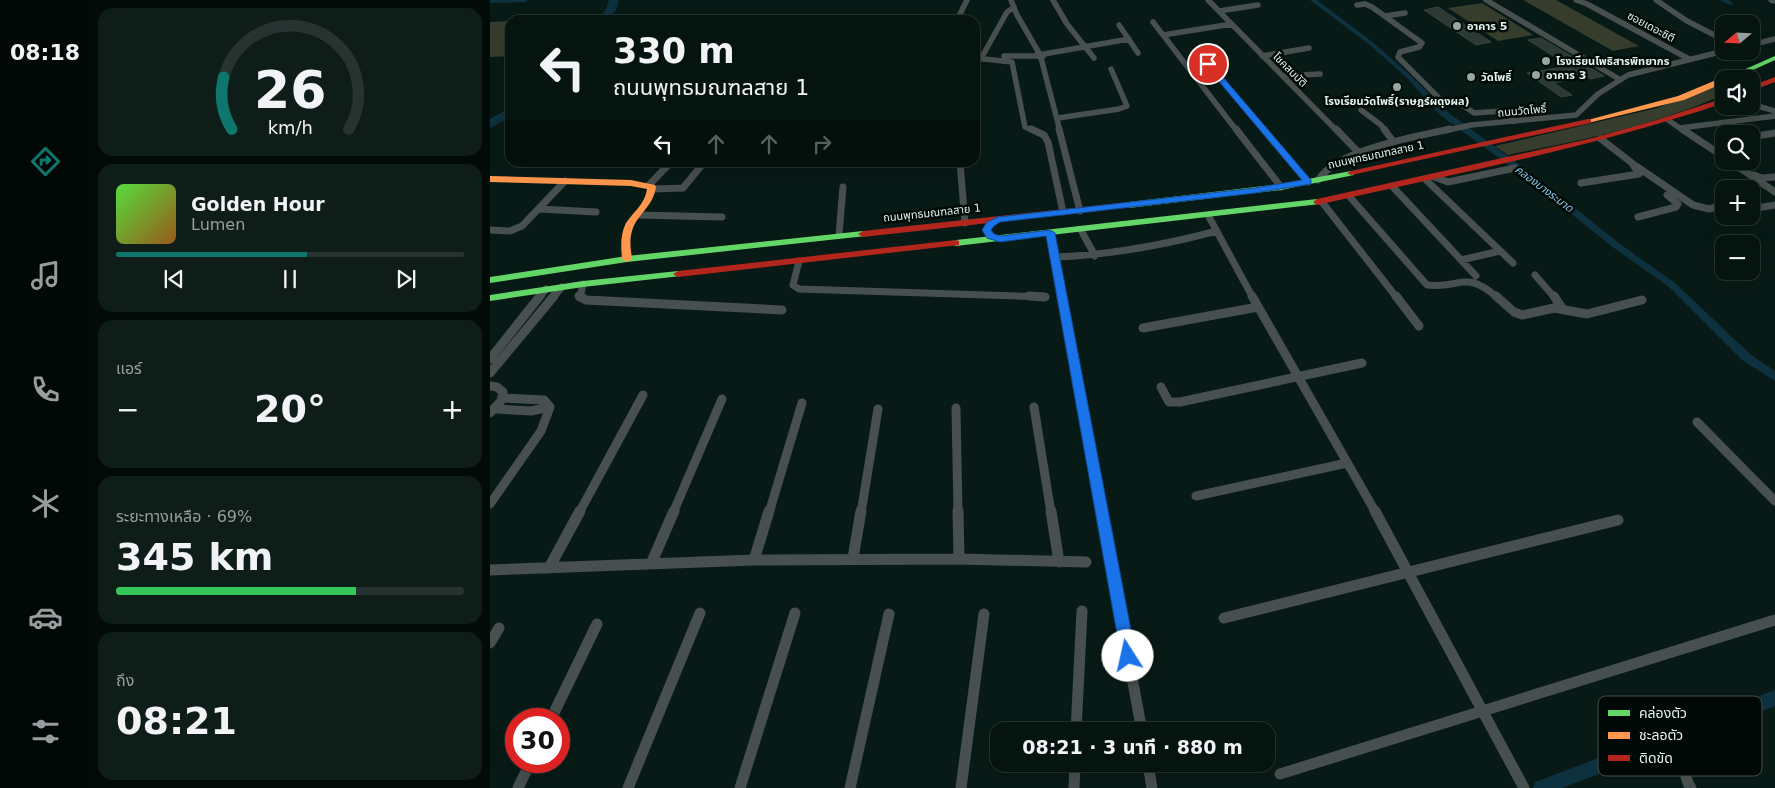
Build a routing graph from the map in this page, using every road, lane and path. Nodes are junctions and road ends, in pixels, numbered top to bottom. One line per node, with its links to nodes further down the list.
1 (966, 0): 15 (street)
2 (1011, 0): 12 (street)
3 (1054, 0): 25 (street)
4 (1208, 0): 13 (street, โชคสมบัติ)
5 (1486, 0): 42 (street)
6 (1576, 0): 37 (street, ซอยเดอะซิตี)
7 (1656, 0): 21 (street)
8 (1771, 0): 9 (street)
9 (1775, 1)
10 (1258, 5): 13 (street)
11 (1357, 5): 16 (street)
12 (1013, 8): 31 (street); 32 (street)
13 (1219, 11): 18 (street, โชคสมบัติ)
14 (1405, 13): 16 (street)
15 (959, 15)
16 (1385, 16): 55 (street)
17 (1153, 22): 20 (street)
18 (1232, 24): 20 (street); 33 (street, โชคสมบัติ)
19 (1119, 25): 22 (street)
20 (1163, 35): 80 (street)
21 (1715, 35)
22 (1129, 39): 25 (street); 28 (street)
23 (1775, 39): 24 (street)
24 (1760, 43)
25 (1084, 46): 32 (street); 34 (street)
26 (1309, 48): 33 (street)
27 (1197, 51): 75 (street)
28 (1138, 53)
29 (1715, 53): 37 (street)
30 (980, 55): 31 (street)
31 (983, 55): 32 (street)
32 (1040, 55): 52 (street)
33 (1262, 56): 41 (street, โชคสมบัติ)
34 (1094, 58)
35 (1775, 58): 39 (main road, ถนนพุทธมณฑลสาย 1)
36 (980, 59): 90 (street)
37 (1689, 59): 42 (street)
38 (1111, 69): 52 (street)
39 (1753, 70)
40 (1320, 74): 41 (street)
41 (1283, 76): 62 (street, โชคสมบัติ)
42 (1619, 79): 53 (street)
43 (1773, 80): 44 (main road); 46 (main road)
44 (1760, 81)
45 (1715, 84): 53 (main road, ถนนพุทธมณฑลสาย 1)
46 (1760, 85)
47 (1715, 103): 54 (main road)
48 (1760, 106): 50 (street)
49 (1361, 110): 60 (street)
50 (1775, 110)
51 (1775, 116): 56 (street)
52 (1058, 118): 88 (street)
53 (1581, 119): 55 (street, ถนนวัดโพธิ์); 75 (main road, ถนนพุทธมณฑลสาย 1)
54 (1668, 120): 56 (street); 59 (main road)
55 (1515, 121): 60 (street, ถนนวัดโพธิ์)
56 (1680, 128): 61 (street)
57 (1775, 134): 58 (street)
58 (1760, 136)
59 (1600, 139): 63 (street); 72 (main road)
60 (1393, 141): 62 (street, ถนนวัดโพธิ์)
61 (1715, 151)
62 (1359, 153): 75 (street, ถนนวัดโพธิ์)
63 (1632, 163): 70 (street); 85 (street)
64 (667, 167): 78 (street)
65 (700, 167): 78 (street)
66 (960, 167): 96 (street)
67 (1515, 168): 72 (street)
68 (1743, 170): 81 (street)
69 (1747, 170): 71 (street)
70 (1639, 174): 76 (street); 94 (street)
71 (1775, 177)
72 (1429, 178): 77 (main road); 104 (street)
73 (491, 180): 74 (main road)
74 (565, 181): 78 (main road); 87 (street)
75 (1313, 181): 80 (main road, ถนนพุทธมณฑลสาย 1)
76 (1581, 182)
77 (1392, 186): 82 (main road); 108 (street)
78 (651, 187): 91 (main road)
79 (843, 187): 101 (street)
80 (1281, 187): 88 (main road, ถนนพุทธมณฑลสาย 1)
81 (1775, 192)
82 (1350, 196): 83 (main road); 121 (street)
83 (1322, 202): 93 (main road); 123 (street)
84 (1775, 205): 86 (street)
85 (1715, 207)
86 (1760, 208)
87 (540, 209): 89 (street); 97 (street)
88 (1080, 211): 90 (main road, ถนนพุทธมณฑลสาย 1)
89 (596, 212)
90 (1063, 212): 95 (main road, ถนนพุทธมณฑลสาย 1)
91 (637, 215): 92 (street); 107 (main road)
92 (722, 217)
93 (1209, 217): 98 (main road); 99 (street)
94 (1638, 217)
95 (998, 220): 96 (main road, ถนนพุทธมณฑลสาย 1); 102 (main road)
96 (961, 223): 101 (main road, ถนนพุทธมณฑลสาย 1); 103 (main road)
97 (490, 230)
98 (1081, 230): 100 (main road); 105 (street)
99 (1217, 231): 105 (street); 120 (street)
100 (1050, 233): 102 (main road); 106 (street)
101 (839, 235): 107 (main road, ถนนพุทธมณฑลสาย 1)
102 (1000, 239): 103 (main road)
103 (960, 244): 109 (main road)
104 (1500, 251): 108 (street); 110 (street)
105 (1095, 256): 106 (street)
106 (1056, 257): 168 (street)
107 (627, 259): 113 (main road, ถนนพุทธมณฑลสาย 1)
108 (1461, 260): 112 (street)
109 (799, 261): 114 (main road); 117 (street)
110 (1513, 263)
111 (1535, 275): 121 (street)
112 (1476, 276)
113 (490, 280)
114 (583, 284): 115 (main road); 122 (street)
115 (562, 287): 116 (main road); 127 (street)
116 (546, 289): 118 (main road); 125 (street)
117 (1045, 297)
118 (490, 298)
119 (1642, 300): 121 (street)
120 (1258, 307): 124 (street); 128 (street)
121 (1562, 308)
122 (782, 310)
123 (1419, 326)
124 (1144, 328)
125 (490, 359)
126 (1362, 363): 128 (street)
127 (490, 373)
128 (1298, 378): 130 (street); 141 (street)
129 (490, 386): 132 (street)
130 (1161, 387)
131 (643, 395): 152 (street)
132 (503, 398): 135 (street); 139 (street)
133 (722, 399): 151 (street)
134 (802, 403): 148 (street)
135 (550, 407): 139 (street); 144 (street)
136 (1034, 407): 149 (street)
137 (956, 408): 147 (street)
138 (878, 409): 146 (street)
139 (493, 411)
140 (1697, 422): 143 (street)
141 (1347, 463): 142 (street); 154 (street)
142 (1196, 496)
143 (1775, 501)
144 (490, 504)
145 (1618, 520): 154 (street)
146 (853, 558): 147 (street); 148 (street)
147 (959, 559): 149 (street)
148 (754, 560): 151 (street)
149 (1059, 562): 150 (street)
150 (1086, 562)
151 (651, 564): 152 (street)
152 (549, 568): 153 (street)
153 (490, 570)
154 (1408, 572): 160 (street); 166 (street)
155 (1082, 611): 167 (street)
156 (700, 613): 176 (street)
157 (795, 613): 177 (street)
158 (889, 614): 178 (street)
159 (984, 614): 179 (street)
160 (1224, 618)
161 (1775, 620): 166 (street)
162 (597, 624): 165 (street)
163 (499, 628): 164 (street)
164 (490, 643)
165 (556, 708)
166 (1483, 709): 172 (street); 174 (street)
167 (1076, 722)
168 (1140, 722)
169 (1075, 772): 180 (street)
170 (1149, 772): 181 (street)
171 (525, 773): 175 (street)
172 (1280, 774)
173 (1686, 776): 182 (street)
174 (1523, 787)
175 (518, 788)
176 (628, 788)
177 (740, 788)
178 (850, 788)
179 (961, 788)
180 (1074, 788)
181 (1152, 788)
182 (1692, 788)

